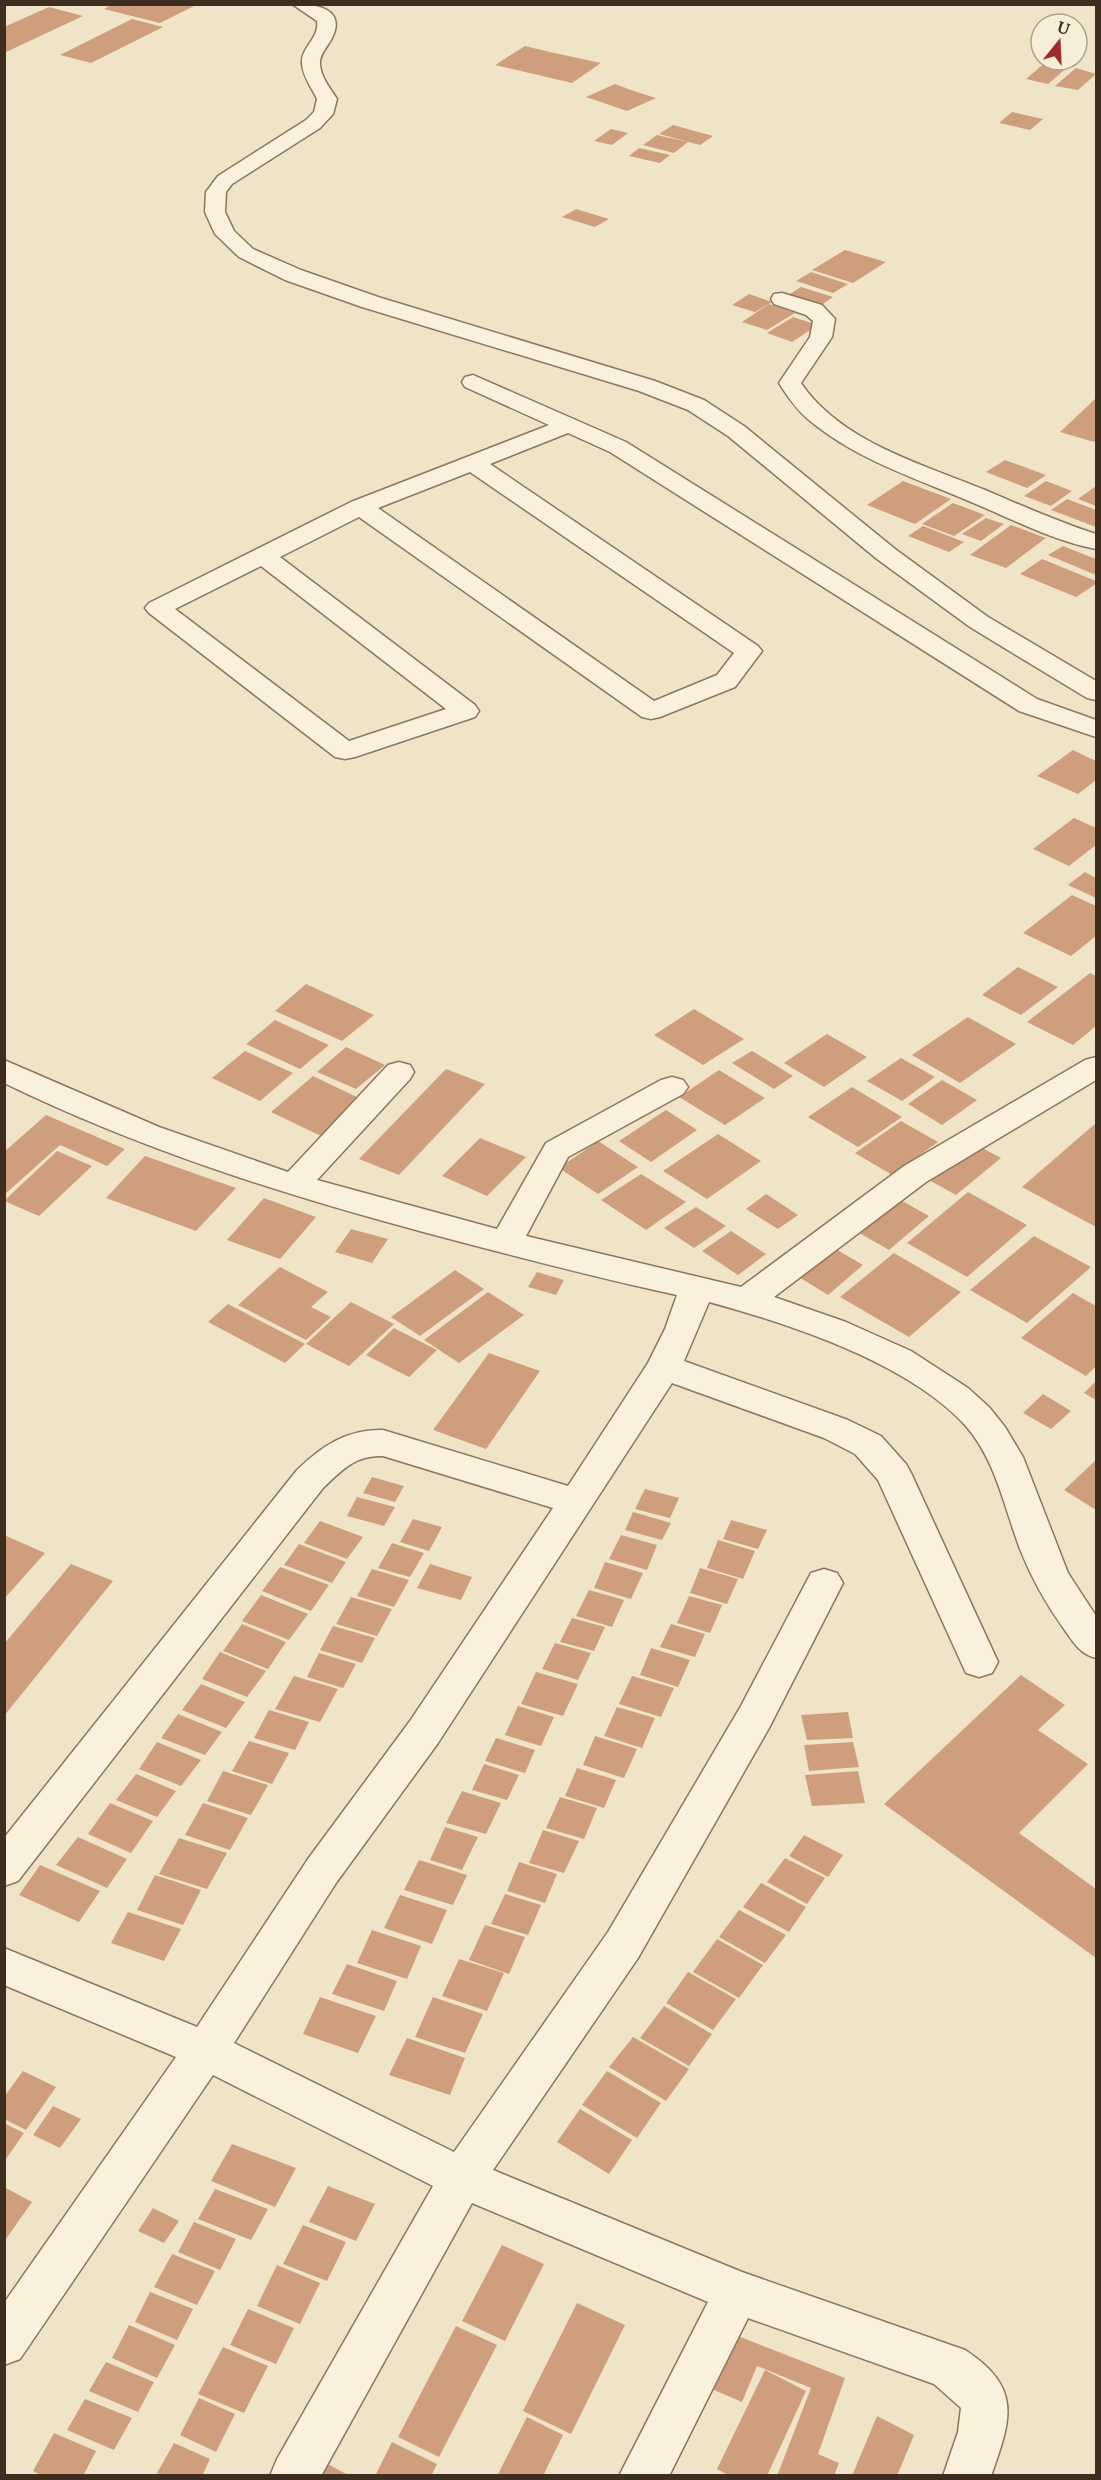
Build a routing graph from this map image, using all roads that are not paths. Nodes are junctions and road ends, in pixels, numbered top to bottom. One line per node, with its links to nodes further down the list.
1 (301, 4): 9 (street)
2 (782, 299): 7 (street)
3 (473, 382): 4 (street)
4 (569, 425): 5 (street); 10 (street)
5 (472, 463): 6 (street); 6 (street)
6 (360, 507): 8 (street)
7 (1096, 542)
8 (263, 556): 8 (street)
9 (1096, 692)
10 (1096, 729)
11 (4, 1070): 15 (street)
12 (399, 1072): 15 (street)
13 (1091, 1077): 18 (street)
14 (672, 1087): 16 (street)
15 (295, 1184): 16 (street)
16 (506, 1242): 17 (street)
17 (697, 1287): 18 (street); 19 (street)
18 (747, 1300): 22 (street)
19 (664, 1367): 20 (street); 23 (street)
20 (578, 1502): 24 (street); 26 (street)
21 (824, 1583): 27 (street)
22 (1096, 1643)
23 (979, 1662)
24 (4, 1869)
25 (4, 1966): 26 (street)
26 (206, 2050): 27 (street); 29 (street)
27 (462, 2178): 28 (street); 30 (street)
28 (737, 2292): 31 (street); 32 (street)
29 (4, 2343)
30 (294, 2475)
31 (643, 2475)
32 (967, 2475)

